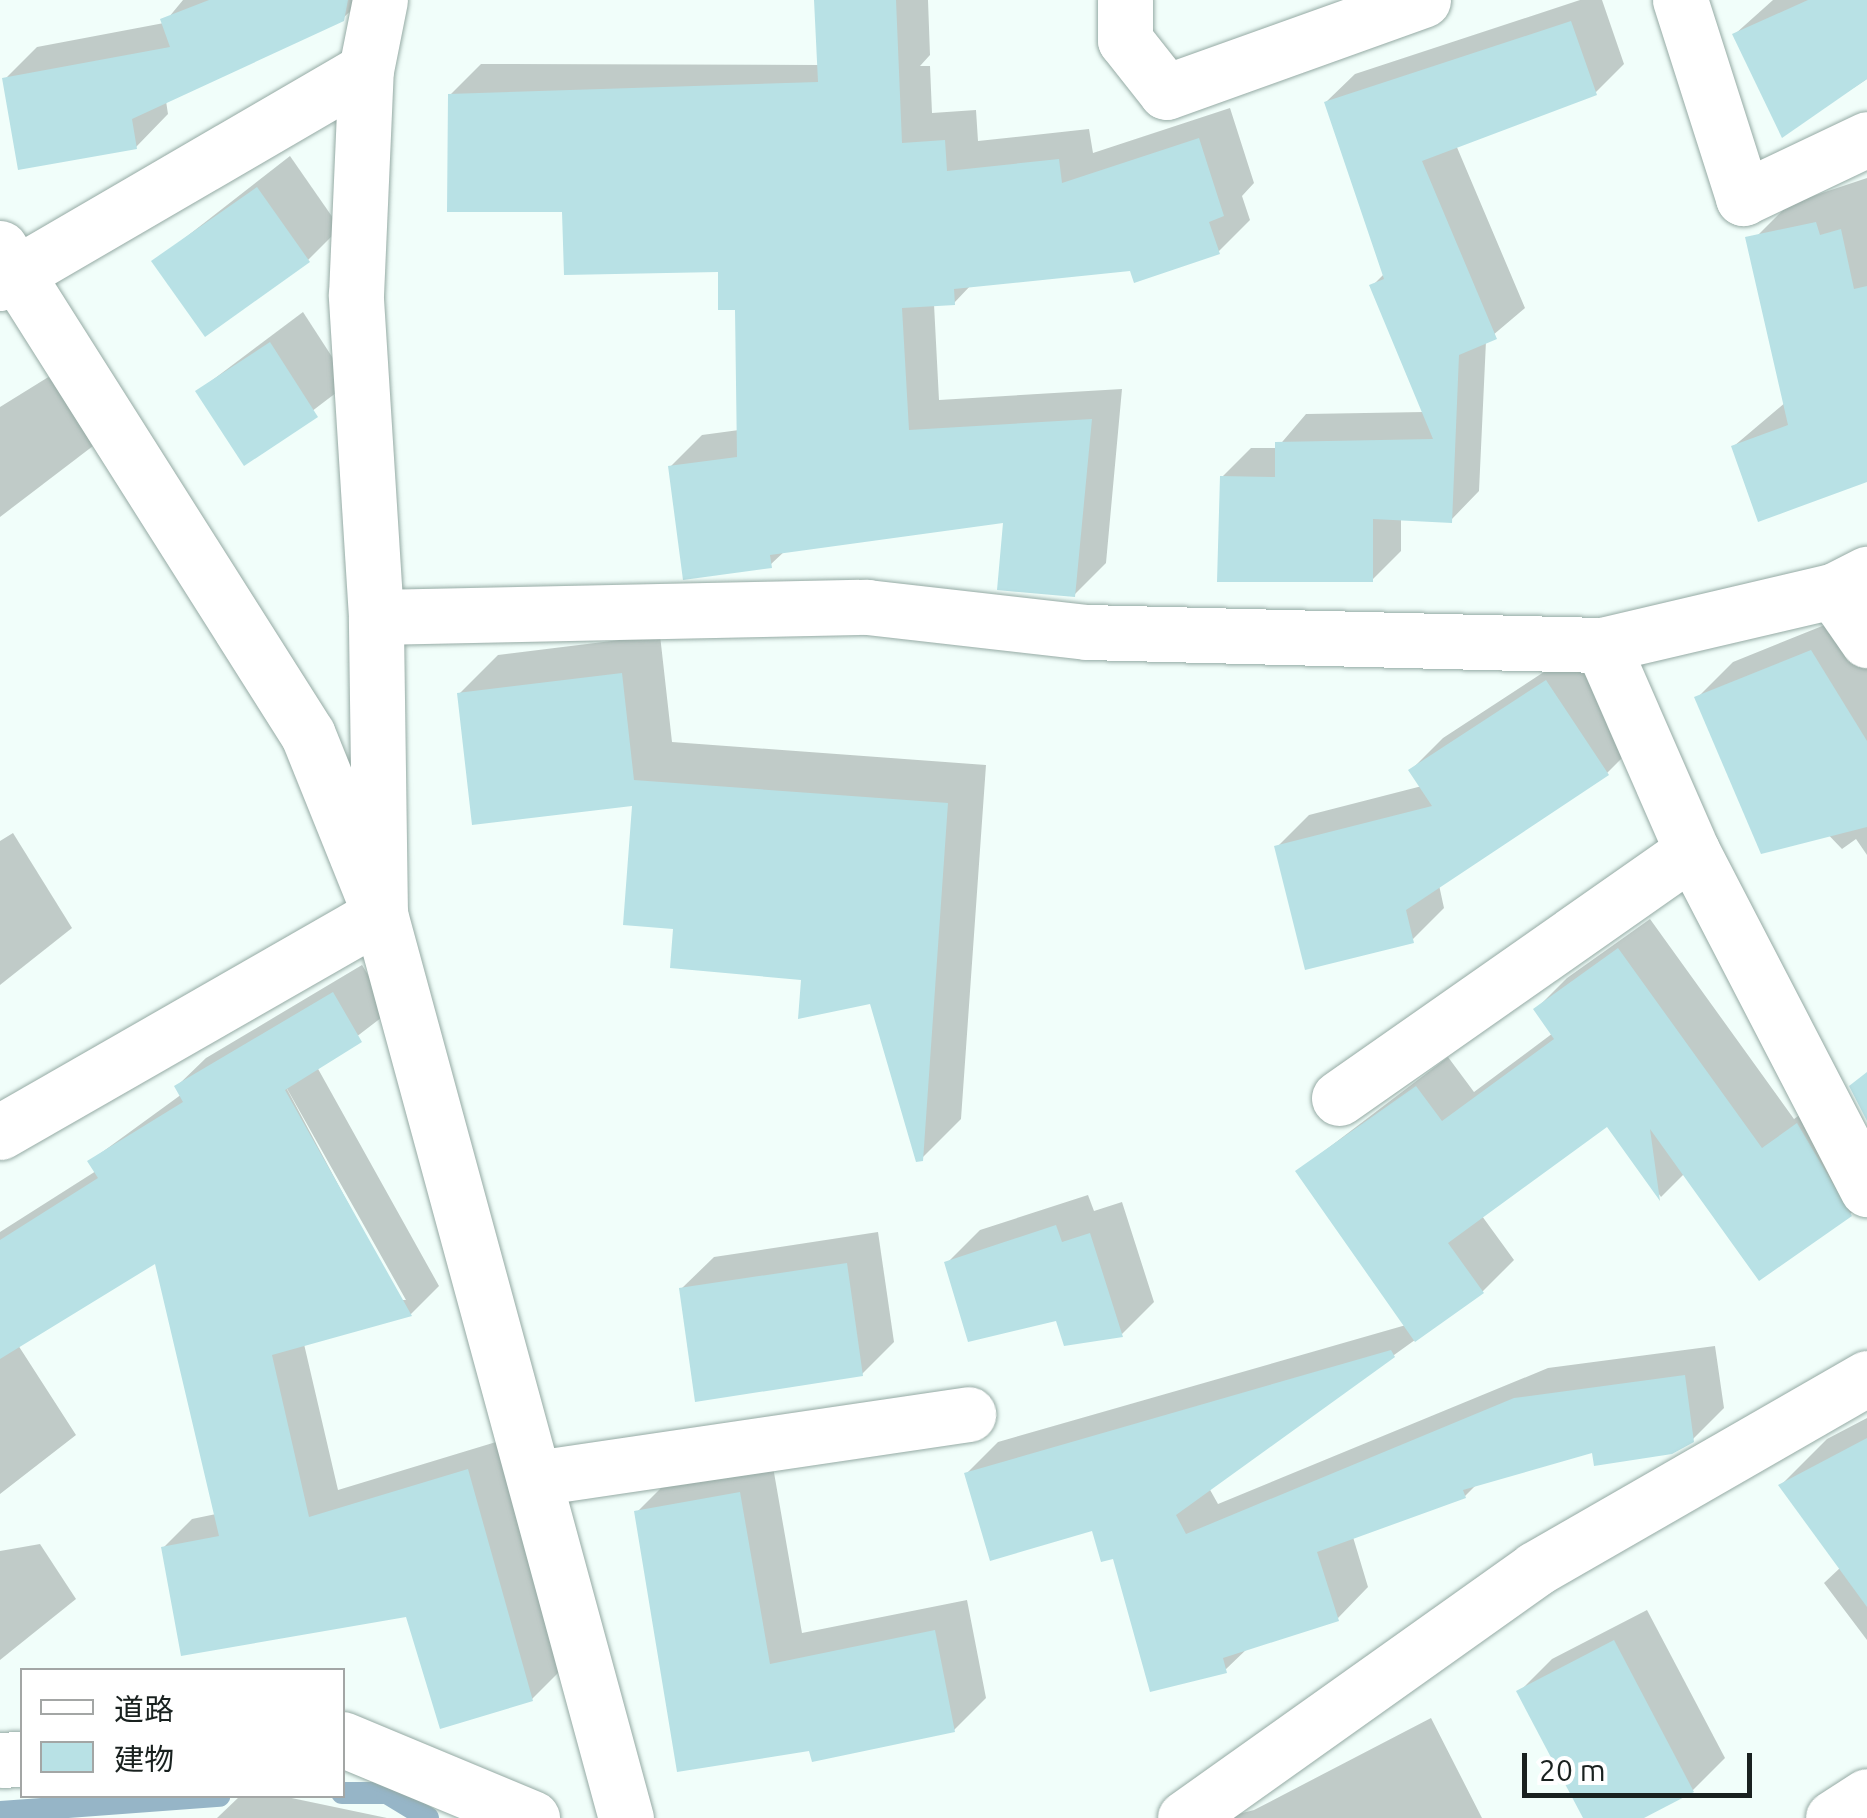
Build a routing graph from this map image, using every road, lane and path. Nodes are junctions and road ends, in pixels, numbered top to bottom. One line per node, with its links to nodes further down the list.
1 (380, 0): 5 (street)
2 (1125, 0): 3 (street)
3 (1424, 0)
4 (1680, 0): 6 (street)
5 (366, 70): 7 (street); 9 (street)
6 (1867, 138)
7 (5, 268): 13 (street)
8 (1850, 583): 10 (street); 11 (street)
9 (376, 617): 11 (street); 13 (street)
10 (1867, 640)
11 (1602, 646): 12 (street)
12 (1692, 851): 14 (street); 16 (street)
13 (380, 914): 15 (street); 19 (street)
14 (1339, 1098)
15 (0, 1132)
16 (1867, 1188)
17 (1867, 1378): 24 (street)
18 (968, 1414): 19 (street)
19 (536, 1478): 23 (street)
20 (345, 1740): 22 (street)
21 (1867, 1796): 25 (street)
22 (532, 1818)
23 (626, 1818)
24 (1185, 1818)
25 (1833, 1818)

